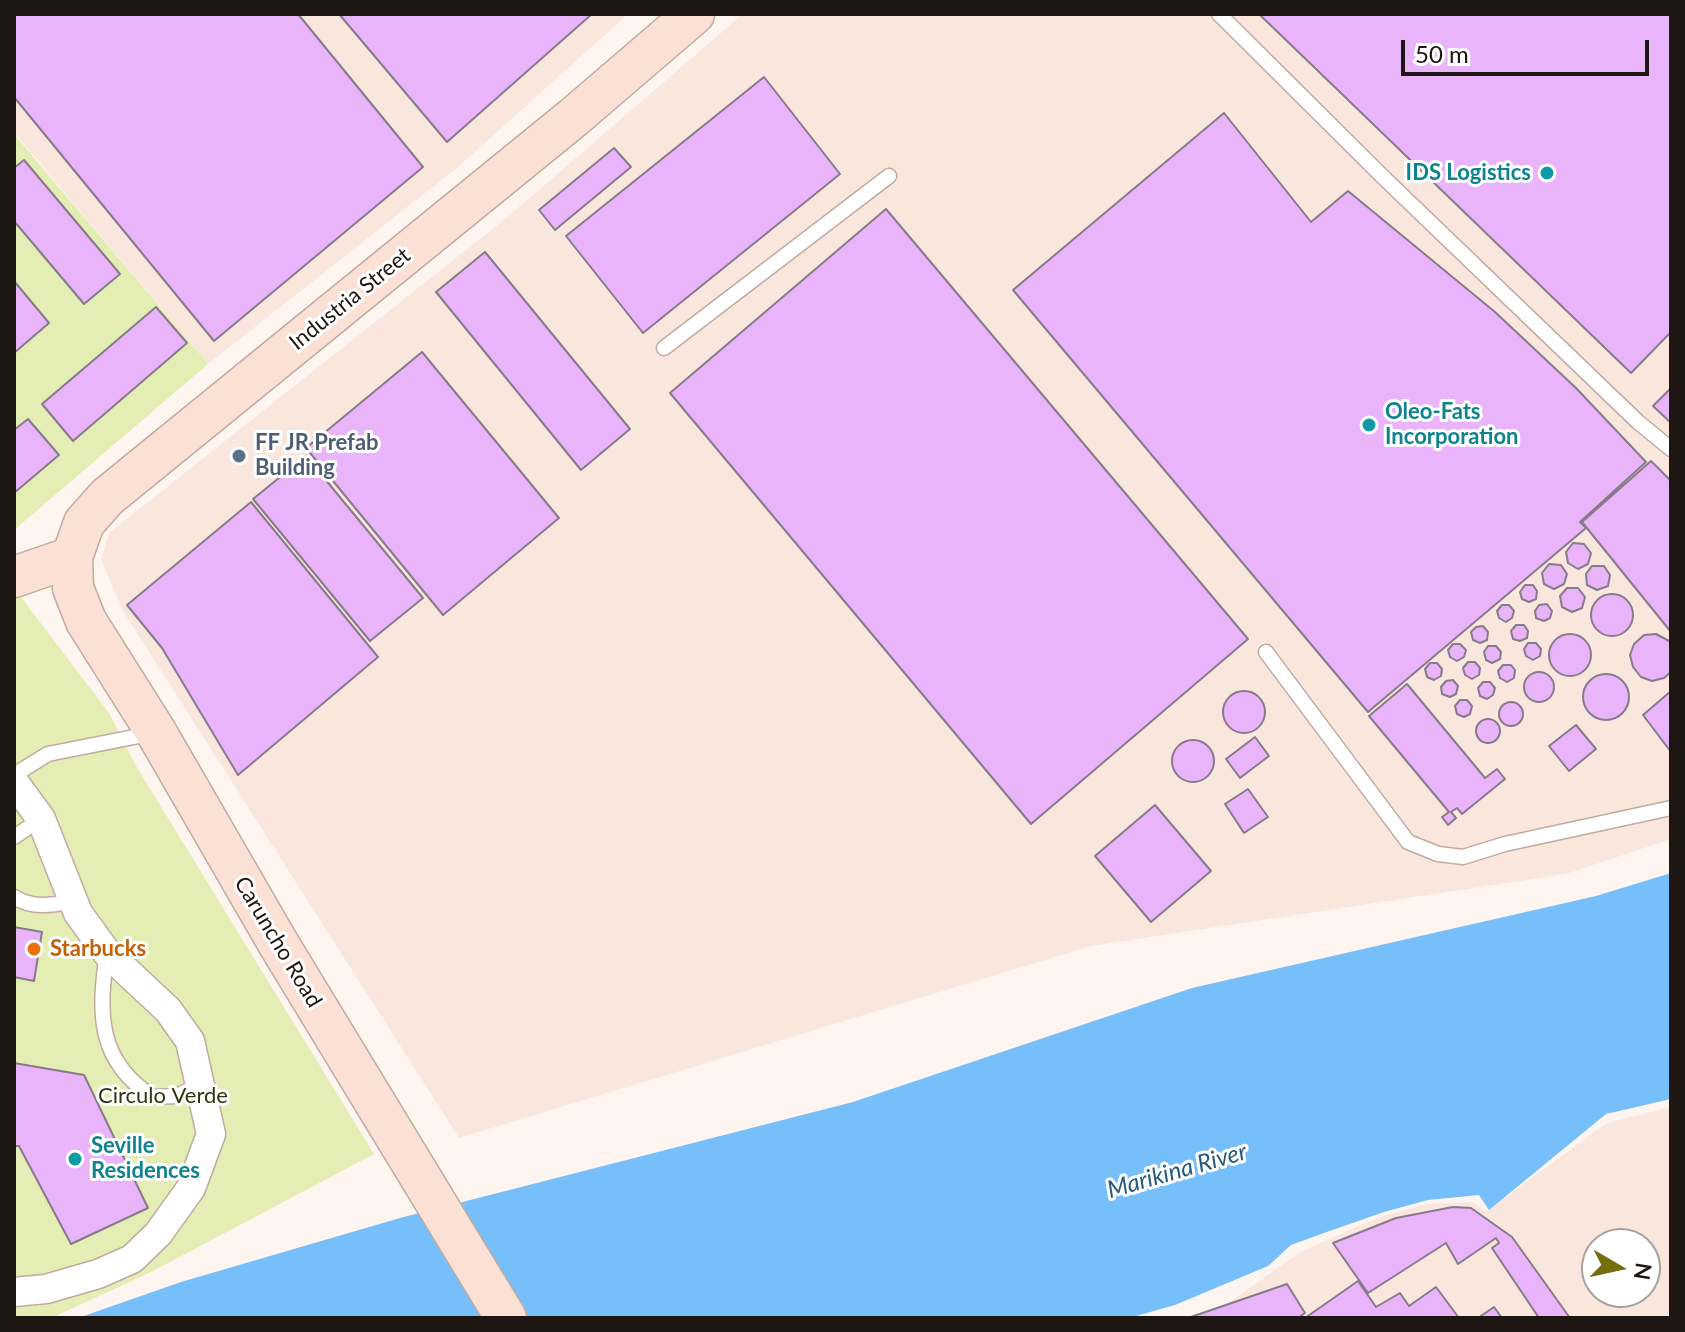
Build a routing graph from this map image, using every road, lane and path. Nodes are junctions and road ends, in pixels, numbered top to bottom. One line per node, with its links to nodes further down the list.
1 (694, 14): 6 (street, Industria Street)
2 (1219, 14): 5 (lane)
3 (889, 176): 4 (lane)
4 (664, 348)
5 (1671, 449)
6 (72, 557): 7 (street); 9 (street, Caruncho Road)
7 (14, 577)
8 (1266, 652): 12 (lane)
9 (156, 732): 10 (lane); 20 (street, Caruncho Road)
10 (14, 775)
11 (14, 782): 13 (street)
12 (1671, 808)
13 (41, 819): 14 (lane); 16 (street)
14 (14, 837)
15 (14, 897): 16 (lane)
16 (73, 901): 17 (street)
17 (107, 953): 18 (street); 18 (lane)
18 (199, 1085): 19 (street)
19 (14, 1292)
20 (506, 1318)

